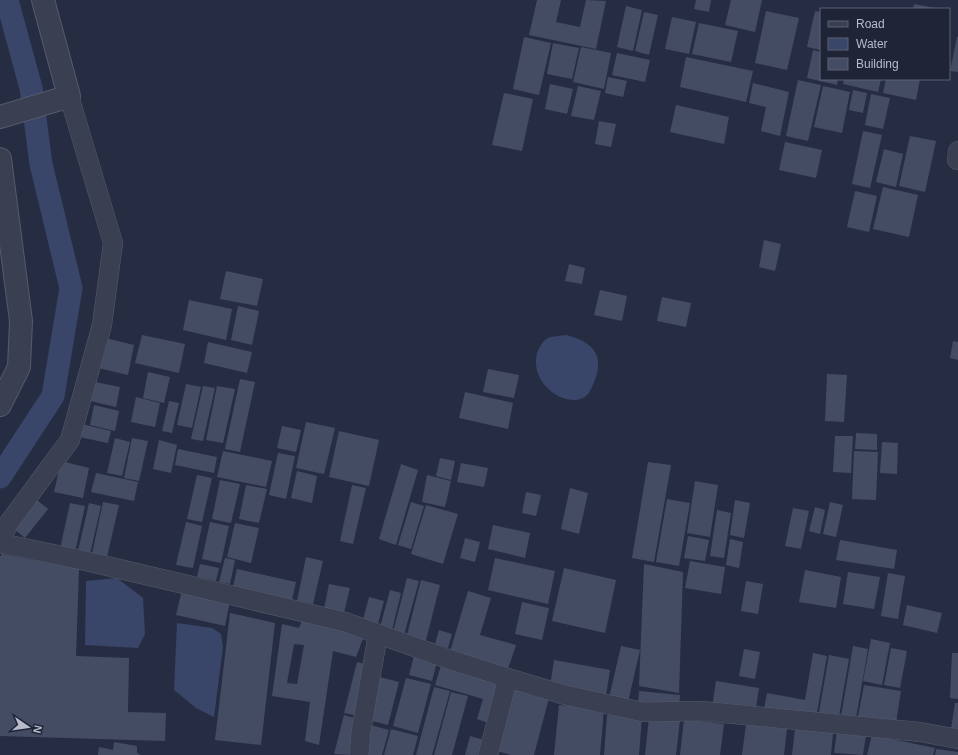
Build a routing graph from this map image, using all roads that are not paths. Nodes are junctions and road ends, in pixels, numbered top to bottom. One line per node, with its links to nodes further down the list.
1 (42, 0): 2 (street)
2 (68, 96): 3 (street); 6 (street)
3 (0, 117)
4 (0, 159): 5 (street)
5 (0, 404)
6 (0, 544): 7 (street)
7 (378, 634): 8 (street); 10 (street)
8 (508, 678): 9 (street); 11 (street)
9 (958, 739)
10 (359, 755)
11 (488, 755)

